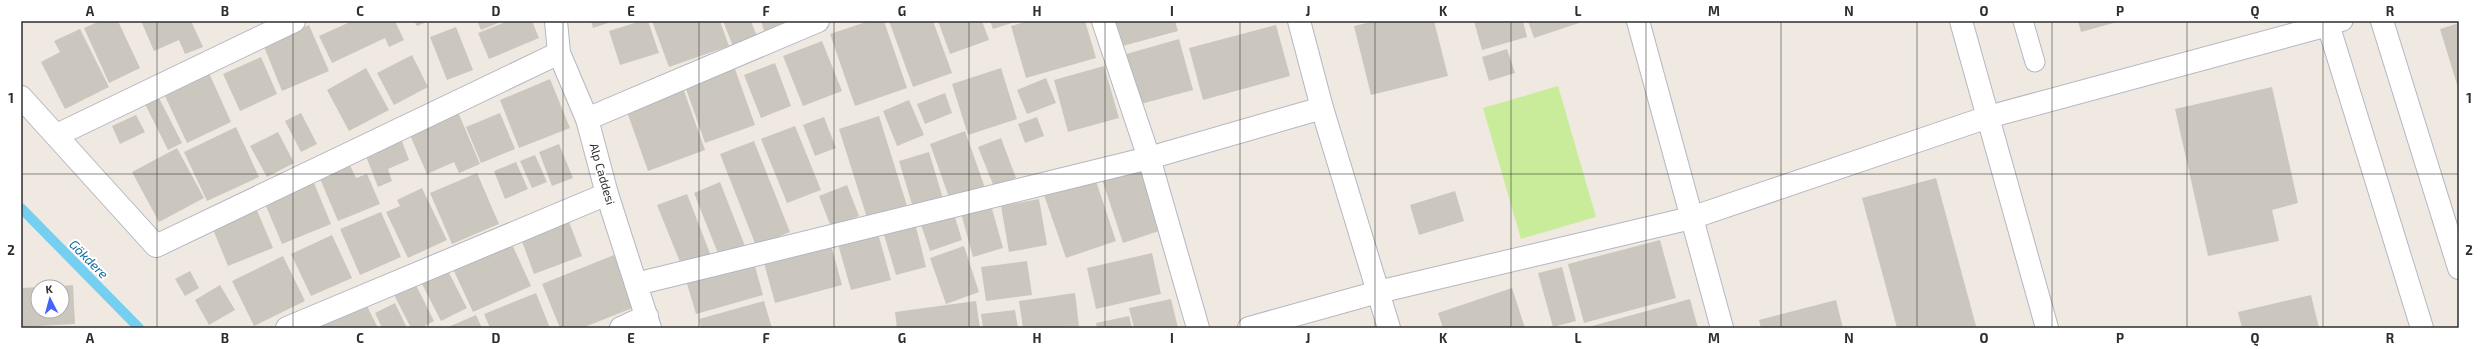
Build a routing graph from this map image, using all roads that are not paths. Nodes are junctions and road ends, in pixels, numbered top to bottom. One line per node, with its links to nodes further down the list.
1 (294, 21): 17 (street)
2 (556, 21): 11 (street, Alp Caddesi)
3 (818, 21): 16 (street)
4 (1103, 21): 18 (street)
5 (1299, 21): 14 (street)
6 (1638, 21): 20 (street)
7 (1961, 21): 15 (street)
8 (2023, 21): 12 (lane)
9 (2382, 21): 21 (street)
10 (2333, 22): 15 (street); 32 (street)
11 (559, 53): 16 (street, Alp Caddesi); 17 (street)
12 (2035, 62)
13 (21, 97): 17 (street)
14 (1322, 108): 18 (street); 23 (street)
15 (1988, 117): 20 (street); 31 (street)
16 (587, 118): 19 (street, Alp Caddesi)
17 (57, 135)
18 (1149, 158): 22 (street); 27 (street)
19 (607, 194): 22 (street, Alp Caddesi); 25 (street)
20 (1691, 218): 23 (street); 30 (street)
21 (2459, 268)
22 (636, 284): 24 (street, Alp Caddesi)
23 (1378, 292): 28 (street); 29 (street)
24 (648, 322): 26 (street)
25 (287, 328)
26 (621, 328)
27 (1198, 328)
28 (1249, 328)
29 (1389, 328)
30 (1722, 328)
31 (2046, 328)
32 (2422, 328)

